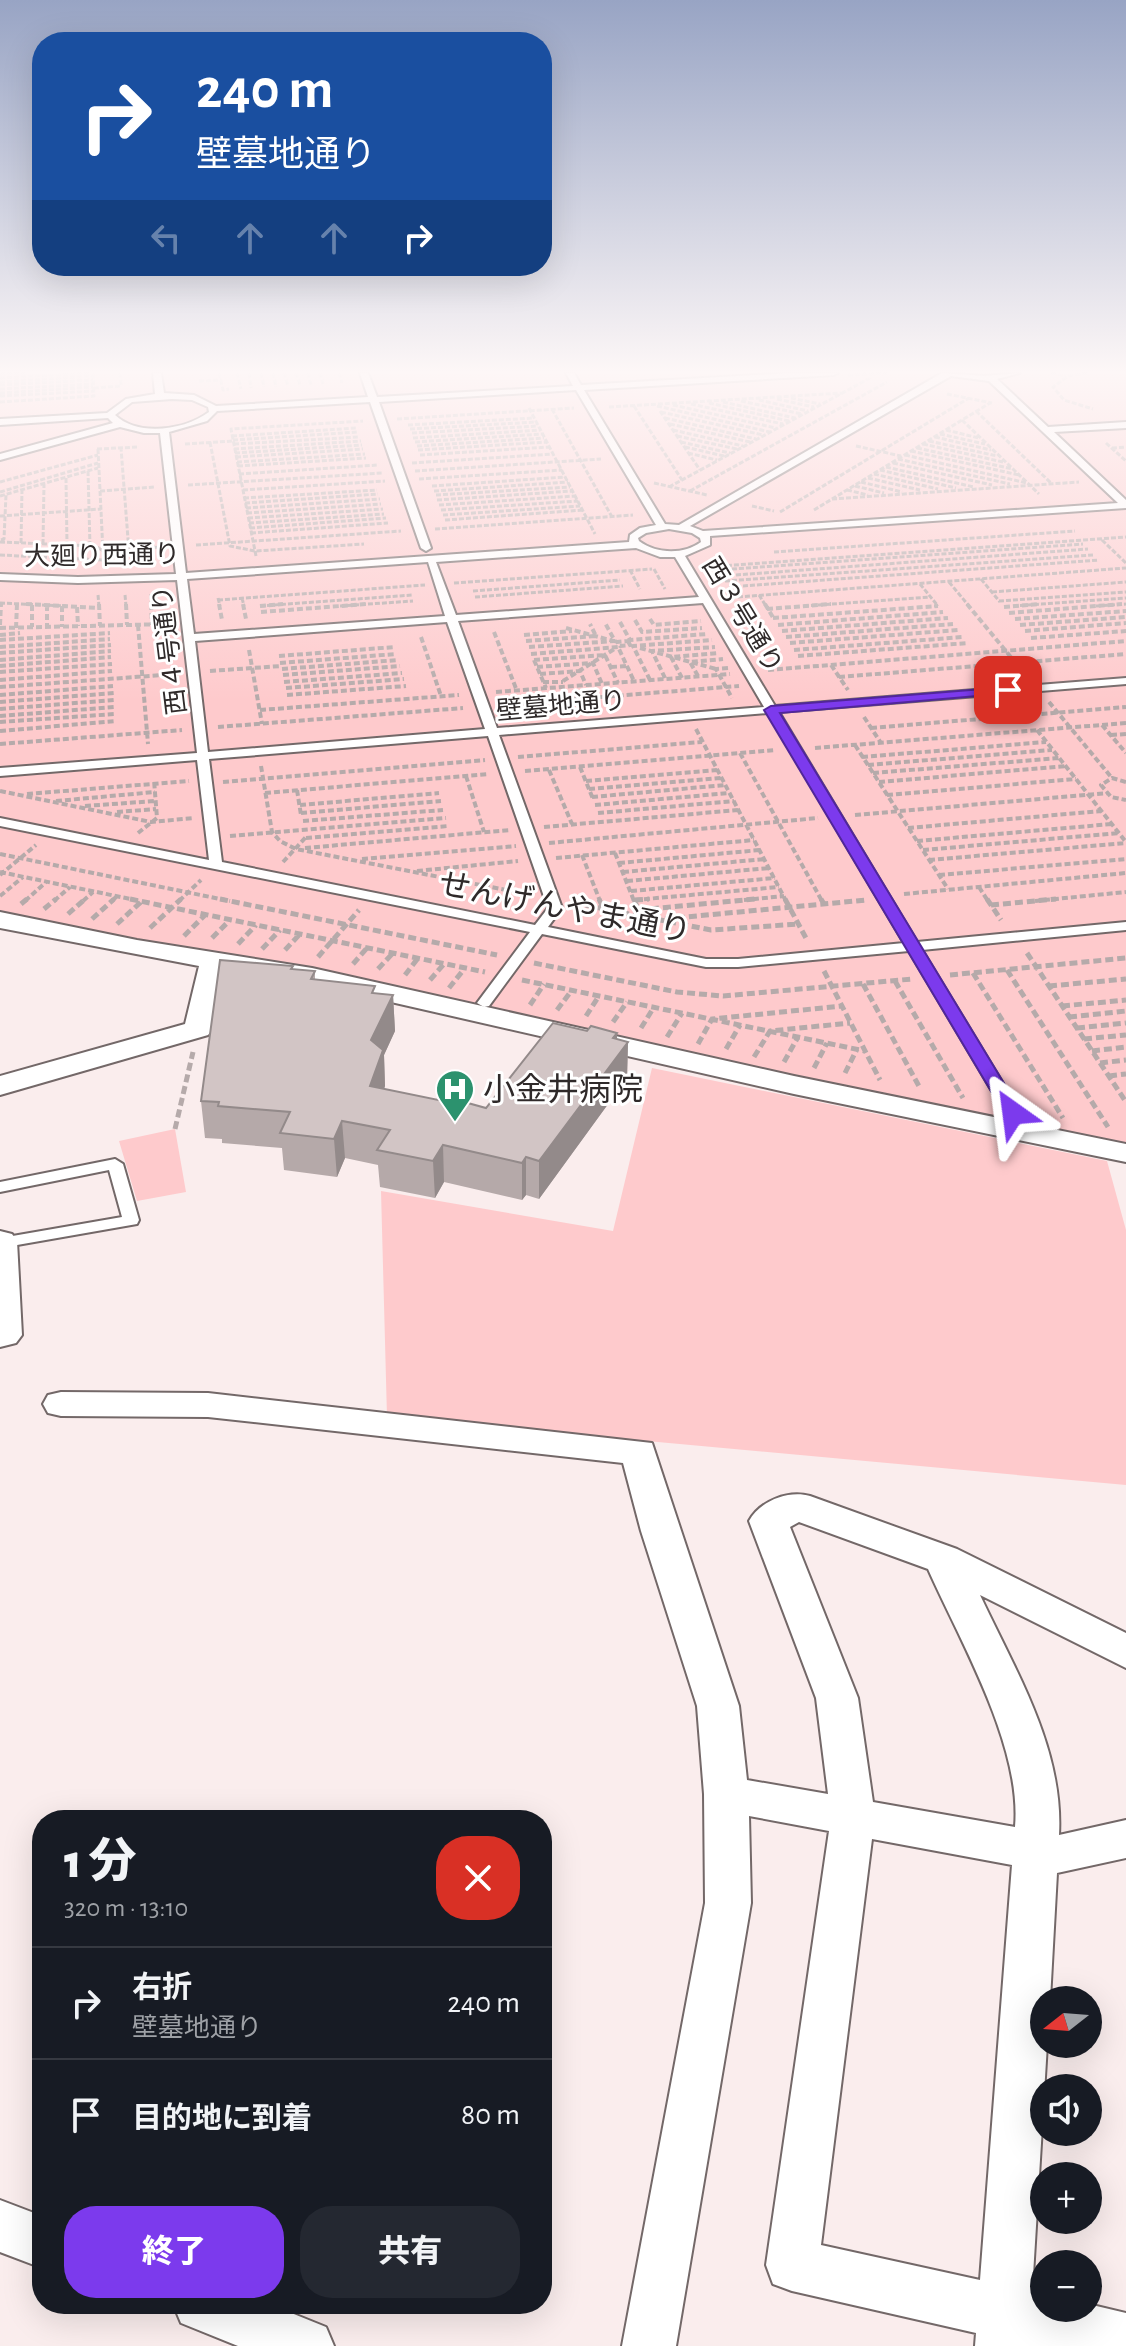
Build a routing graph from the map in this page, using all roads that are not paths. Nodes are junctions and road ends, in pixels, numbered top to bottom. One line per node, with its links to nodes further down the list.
1 (171, 482): 21 (lane, 西４号通り)
2 (403, 482): 16 (lane)
3 (635, 482): 12 (lane)
4 (759, 482): 13 (lane)
5 (768, 482): 8 (lane)
6 (782, 482): 8 (lane)
7 (1102, 482): 9 (lane)
8 (777, 485): 14 (lane)
9 (1126, 505): 11 (lane)
10 (1126, 512): 11 (lane)
11 (967, 519): 14 (lane)
12 (661, 526): 13 (lane); 15 (lane)
13 (682, 527): 14 (lane)
14 (701, 535): 17 (lane)
15 (634, 542): 17 (lane); 18 (lane, 大廻り西通り); 18 (lane, 大廻り西通り)
16 (426, 548)
17 (678, 553): 24 (lane, 西３号通り)
18 (382, 559): 21 (lane, 大廻り西通り); 21 (lane, 大廻り西通り)
19 (432, 564): 25 (lane)
20 (0, 569): 22 (lane, 大廻り西通り)
21 (182, 573): 22 (lane, 大廻り西通り); 26 (lane, 西４号通り)
22 (25, 575): 23 (lane, 大廻り西通り)
23 (0, 577)
24 (712, 599): 25 (lane); 28 (lane, 西３号通り)
25 (452, 618): 26 (lane); 29 (lane)
26 (190, 638): 30 (lane, 西４号通り)
27 (1126, 681): 28 (lane, 壁墓地通り)
28 (771, 710): 29 (lane, 壁墓地通り); 37 (lane, 西３号通り)
29 (493, 732): 30 (lane, 壁墓地通り); 36 (lane)
30 (204, 755): 31 (lane, 壁墓地通り); 33 (lane, 西４号通り)
31 (0, 772)
32 (0, 822): 33 (lane, せんげんやま通り)
33 (212, 869): 36 (lane, せんげんやま通り)
34 (8, 914): 38 (street)
35 (1126, 926): 37 (lane, せんげんやま通り)
36 (539, 930): 37 (lane, せんげんやま通り); 39 (lane)
37 (913, 947): 41 (lane, 西３号通り)
38 (217, 952): 40 (street); 42 (street)
39 (484, 1003)
40 (0, 1086)
41 (1013, 1113)
42 (1119, 1144)
43 (0, 1187): 44 (lane)
44 (0, 1242): 45 (street)
45 (0, 1335)
46 (61, 1404): 49 (street)
47 (943, 1559): 48 (street); 50 (street); 52 (street)
48 (1126, 1652)
49 (726, 1794): 50 (street); 59 (street)
50 (853, 1816): 52 (street); 56 (street)
51 (1126, 1839): 52 (street)
52 (1036, 1850): 56 (street)
53 (0, 2226): 54 (street)
54 (32, 2238)
55 (225, 2314): 58 (street)
56 (1003, 2329): 57 (street)
57 (1126, 2340)
58 (307, 2346)
59 (649, 2346)

